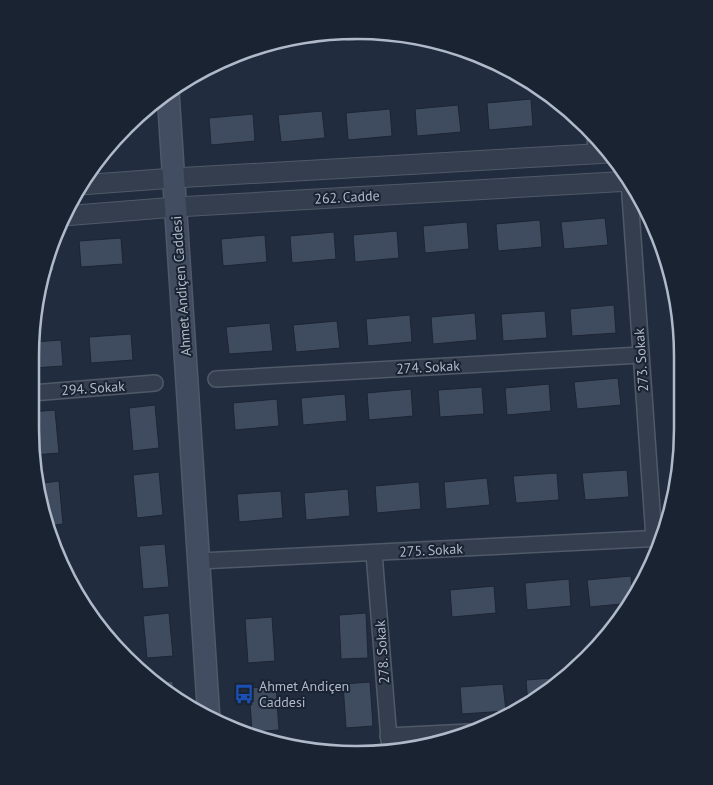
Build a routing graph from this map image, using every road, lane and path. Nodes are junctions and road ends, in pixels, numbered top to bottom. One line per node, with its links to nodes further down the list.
1 (169, 100): 3 (main road, Ahmet Andiçen Caddesi)
2 (595, 147): 3 (street, 262. Cadde)
3 (174, 178): 5 (street, 262. Cadde); 7 (main road, Ahmet Andiçen Caddesi)
4 (622, 181): 7 (street, 262. Cadde)
5 (89, 184)
6 (631, 196): 9 (street, 273. Sokak)
7 (176, 207): 8 (street, 262. Cadde); 16 (main road, Ahmet Andiçen Caddesi)
8 (72, 215)
9 (641, 355): 10 (street, 274. Sokak); 13 (street, 273. Sokak)
10 (216, 379)
11 (155, 383): 12 (street, 294. Sokak)
12 (39, 392)
13 (658, 528)
14 (654, 538): 15 (street, 275. Sokak)
15 (374, 552): 16 (street, 275. Sokak); 19 (street, 278. Sokak)
16 (199, 561): 17 (main road, Ahmet Andiçen Caddesi)
17 (208, 709)
18 (445, 733): 19 (street)
19 (388, 736): 20 (street, 278. Sokak)
20 (389, 745)

